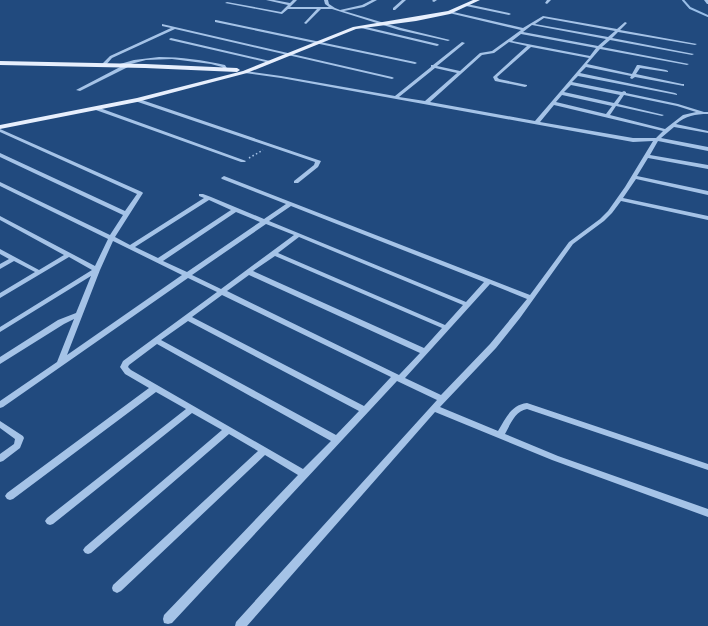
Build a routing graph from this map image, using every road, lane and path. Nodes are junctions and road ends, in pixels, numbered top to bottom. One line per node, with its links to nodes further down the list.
1 (268, 0): 11 (street)
2 (295, 0): 11 (street)
3 (326, 0): 13 (street)
4 (375, 0): 15 (street)
5 (404, 0): 14 (street)
6 (477, 0): 10 (main road)
7 (706, 0): 9 (street)
8 (227, 3): 11 (street)
9 (708, 3)
10 (467, 4): 16 (main road); 17 (street)
11 (289, 6): 12 (street)
12 (320, 8): 13 (street); 19 (street)
13 (332, 8): 15 (street)
14 (394, 9)
15 (340, 11): 21 (street)
16 (450, 12): 21 (main road); 26 (street)
17 (509, 14)
18 (216, 21): 33 (street)
19 (306, 23)
20 (625, 23): 27 (street)
21 (382, 24): 24 (main road); 31 (street)
22 (531, 24): 26 (street); 27 (street); 29 (street)
23 (163, 25): 25 (street)
24 (362, 27): 33 (main road); 36 (street)
25 (174, 28): 39 (street); 46 (street)
26 (524, 29): 28 (street)
27 (618, 30): 29 (street); 35 (street)
28 (520, 32): 32 (street); 38 (street)
29 (608, 39): 38 (street); 40 (street)
30 (171, 40): 43 (street)
31 (448, 40)
32 (508, 41): 37 (street); 52 (street)
33 (321, 42): 39 (main road); 44 (street)
34 (463, 43): 48 (street)
35 (695, 44)
36 (437, 45)
37 (530, 45): 41 (street); 59 (street)
38 (599, 48): 41 (street); 45 (street)
39 (291, 54): 43 (main road); 55 (street)
40 (692, 54)
41 (591, 57): 49 (street)
42 (0, 62): 46 (main road)
43 (270, 62): 50 (main road)
44 (415, 63)
45 (687, 64)
46 (103, 65): 47 (main road)
47 (125, 65): 50 (main road); 60 (street)
48 (433, 66): 52 (street); 64 (street)
49 (584, 66): 53 (street); 54 (street)
50 (248, 71): 64 (street); 65 (main road)
51 (666, 71): 54 (street)
52 (459, 72): 66 (street)
53 (577, 74): 56 (street); 57 (street)
54 (634, 76): 57 (street); 58 (street)
55 (392, 78)
56 (570, 83): 61 (street); 62 (street)
57 (628, 85): 62 (street); 63 (street)
58 (682, 85)
59 (525, 86)
60 (78, 90)
61 (561, 93): 67 (street); 68 (street)
62 (622, 94): 68 (street); 70 (street)
63 (675, 94)
64 (396, 98): 66 (street)
65 (138, 100): 69 (main road); 86 (street)
66 (426, 103): 73 (street)
67 (552, 103): 72 (street); 73 (street)
68 (615, 105): 71 (street); 72 (street)
69 (95, 108): 75 (main road); 82 (street)
70 (706, 113): 74 (street)
71 (662, 115)
72 (607, 116): 76 (street)
73 (536, 123): 78 (street)
74 (673, 125): 76 (street); 77 (street)
75 (0, 128): 94 (street)
76 (667, 130): 78 (street)
77 (708, 132)
78 (657, 139): 79 (street); 81 (street)
79 (708, 149)
80 (0, 155): 94 (street)
81 (648, 156): 83 (street); 84 (street)
82 (243, 161)
83 (708, 167)
84 (635, 177): 88 (street); 91 (street)
85 (224, 178): 92 (street)
86 (296, 182)
87 (0, 184): 99 (street)
88 (708, 193)
89 (201, 195): 90 (street)
90 (209, 198): 93 (street); 100 (street)
91 (620, 199): 96 (street); 114 (street)
92 (290, 204): 97 (street); 111 (street)
93 (236, 209): 97 (street); 105 (street)
94 (126, 214): 99 (street)
95 (0, 218): 103 (street)
96 (708, 218)
97 (265, 221): 98 (street); 110 (street)
98 (298, 235): 102 (street); 115 (street)
99 (111, 239): 100 (street); 107 (street)
100 (130, 248): 105 (street)
101 (0, 252): 104 (street)
102 (274, 253): 109 (street); 118 (street)
103 (68, 255): 107 (street); 108 (street)
104 (13, 259): 106 (street); 108 (street)
105 (158, 261): 110 (street)
106 (0, 267)
107 (97, 270): 116 (street); 119 (street)
108 (39, 272): 113 (street)
109 (249, 272): 112 (street); 121 (street)
110 (188, 276): 112 (street); 123 (street)
111 (488, 282): 114 (street); 115 (street)
112 (222, 293): 117 (street); 124 (street)
113 (0, 296)
114 (531, 298): 126 (street)
115 (468, 305): 118 (street)
116 (78, 315): 122 (street); 123 (street)
117 (188, 318): 120 (street); 130 (street)
118 (447, 328): 121 (street)
119 (0, 330)
120 (156, 341): 125 (street); 134 (street)
121 (425, 352): 124 (street)
122 (0, 361)
123 (59, 363): 127 (street)
124 (398, 378): 126 (street); 130 (street)
125 (156, 388): 128 (street); 139 (street)
126 (442, 399): 129 (street)
127 (0, 405)
128 (192, 408): 132 (street); 141 (street)
129 (434, 408): 133 (street); 145 (street)
130 (365, 410): 134 (street)
131 (0, 424): 136 (street)
132 (228, 430): 135 (street); 142 (street)
133 (500, 436): 137 (street); 140 (street)
134 (337, 440): 138 (street)
135 (264, 450): 138 (street); 143 (street)
136 (0, 459)
137 (708, 467)
138 (304, 474): 144 (street)
139 (10, 496)
140 (708, 513)
141 (50, 521)
142 (88, 550)
143 (117, 588)
144 (168, 619)
145 (240, 626)

